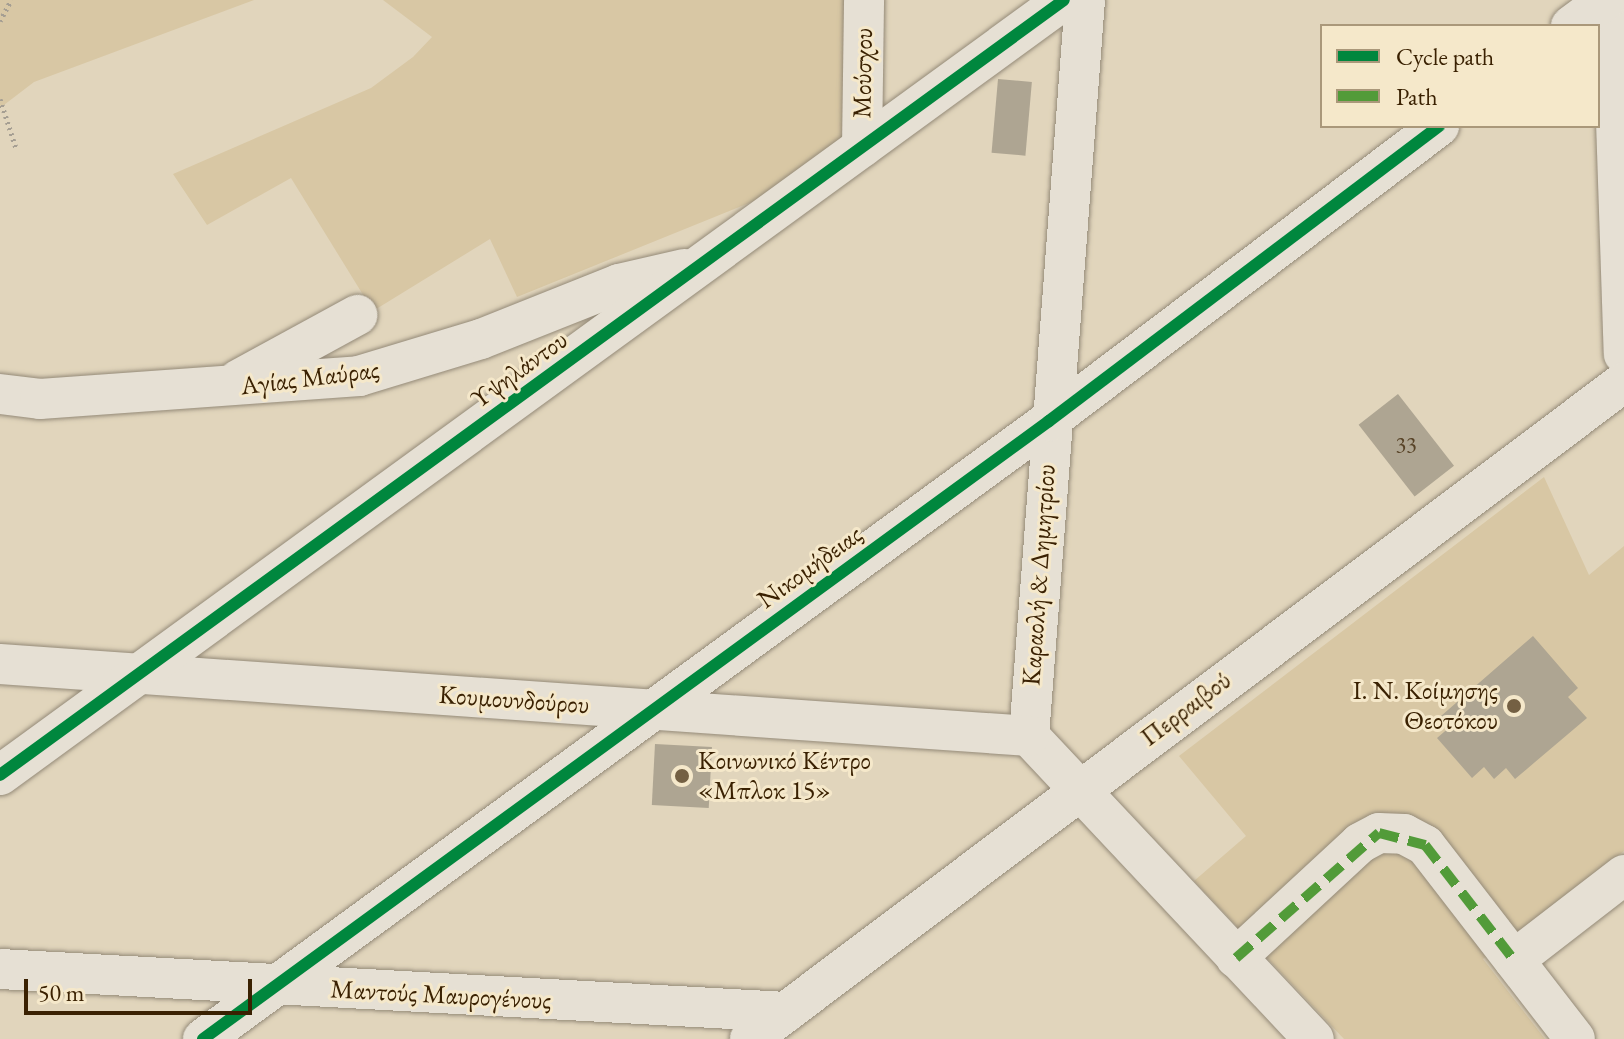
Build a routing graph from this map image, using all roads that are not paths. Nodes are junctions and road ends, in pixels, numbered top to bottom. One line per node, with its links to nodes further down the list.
1 (864, 0): 8 (street, Μούσχου)
2 (1064, 0): 8 (street, Υψηλάντου)
3 (1085, 0): 15 (street, Καραολή & Δημητρίου)
4 (1606, 0): 6 (street)
5 (1612, 0): 11 (street)
6 (1574, 24)
7 (1436, 128): 15 (street, Νικομήδειας)
8 (862, 147): 9 (street, Υψηλάντου)
9 (699, 266): 13 (street, Αγίας Μαύρας); 17 (street, Υψηλάντου)
10 (357, 315): 13 (street)
11 (1624, 354)
12 (1624, 382): 21 (street, Περραιβού)
13 (220, 389): 14 (street, Αγίας Μαύρας)
14 (0, 394)
15 (1049, 421): 18 (street, Νικομήδειας); 19 (street, Καραολή & Δημητρίου)
16 (0, 664): 17 (street, Κουμουνδούρου)
17 (140, 673): 18 (street, Κουμουνδούρου); 20 (street, Υψηλάντου)
18 (650, 710): 19 (street, Κουμουνδούρου); 26 (street, Νικομήδειας)
19 (1029, 736): 21 (street)
20 (0, 775)
21 (1076, 790): 23 (street); 27 (street, Περραιβού)
22 (1624, 875): 24 (street)
23 (1236, 958): 24 (street); 30 (street)
24 (1514, 960): 31 (street)
25 (0, 969): 26 (street, Μαντούς Μαυρογένους)
26 (272, 986): 27 (street, Μαντούς Μαυρογένους); 28 (street, Νικομήδειας)
27 (786, 1012): 29 (street, Περραιβού)
28 (203, 1039)
29 (750, 1039)
30 (1314, 1039)
31 (1575, 1039)

